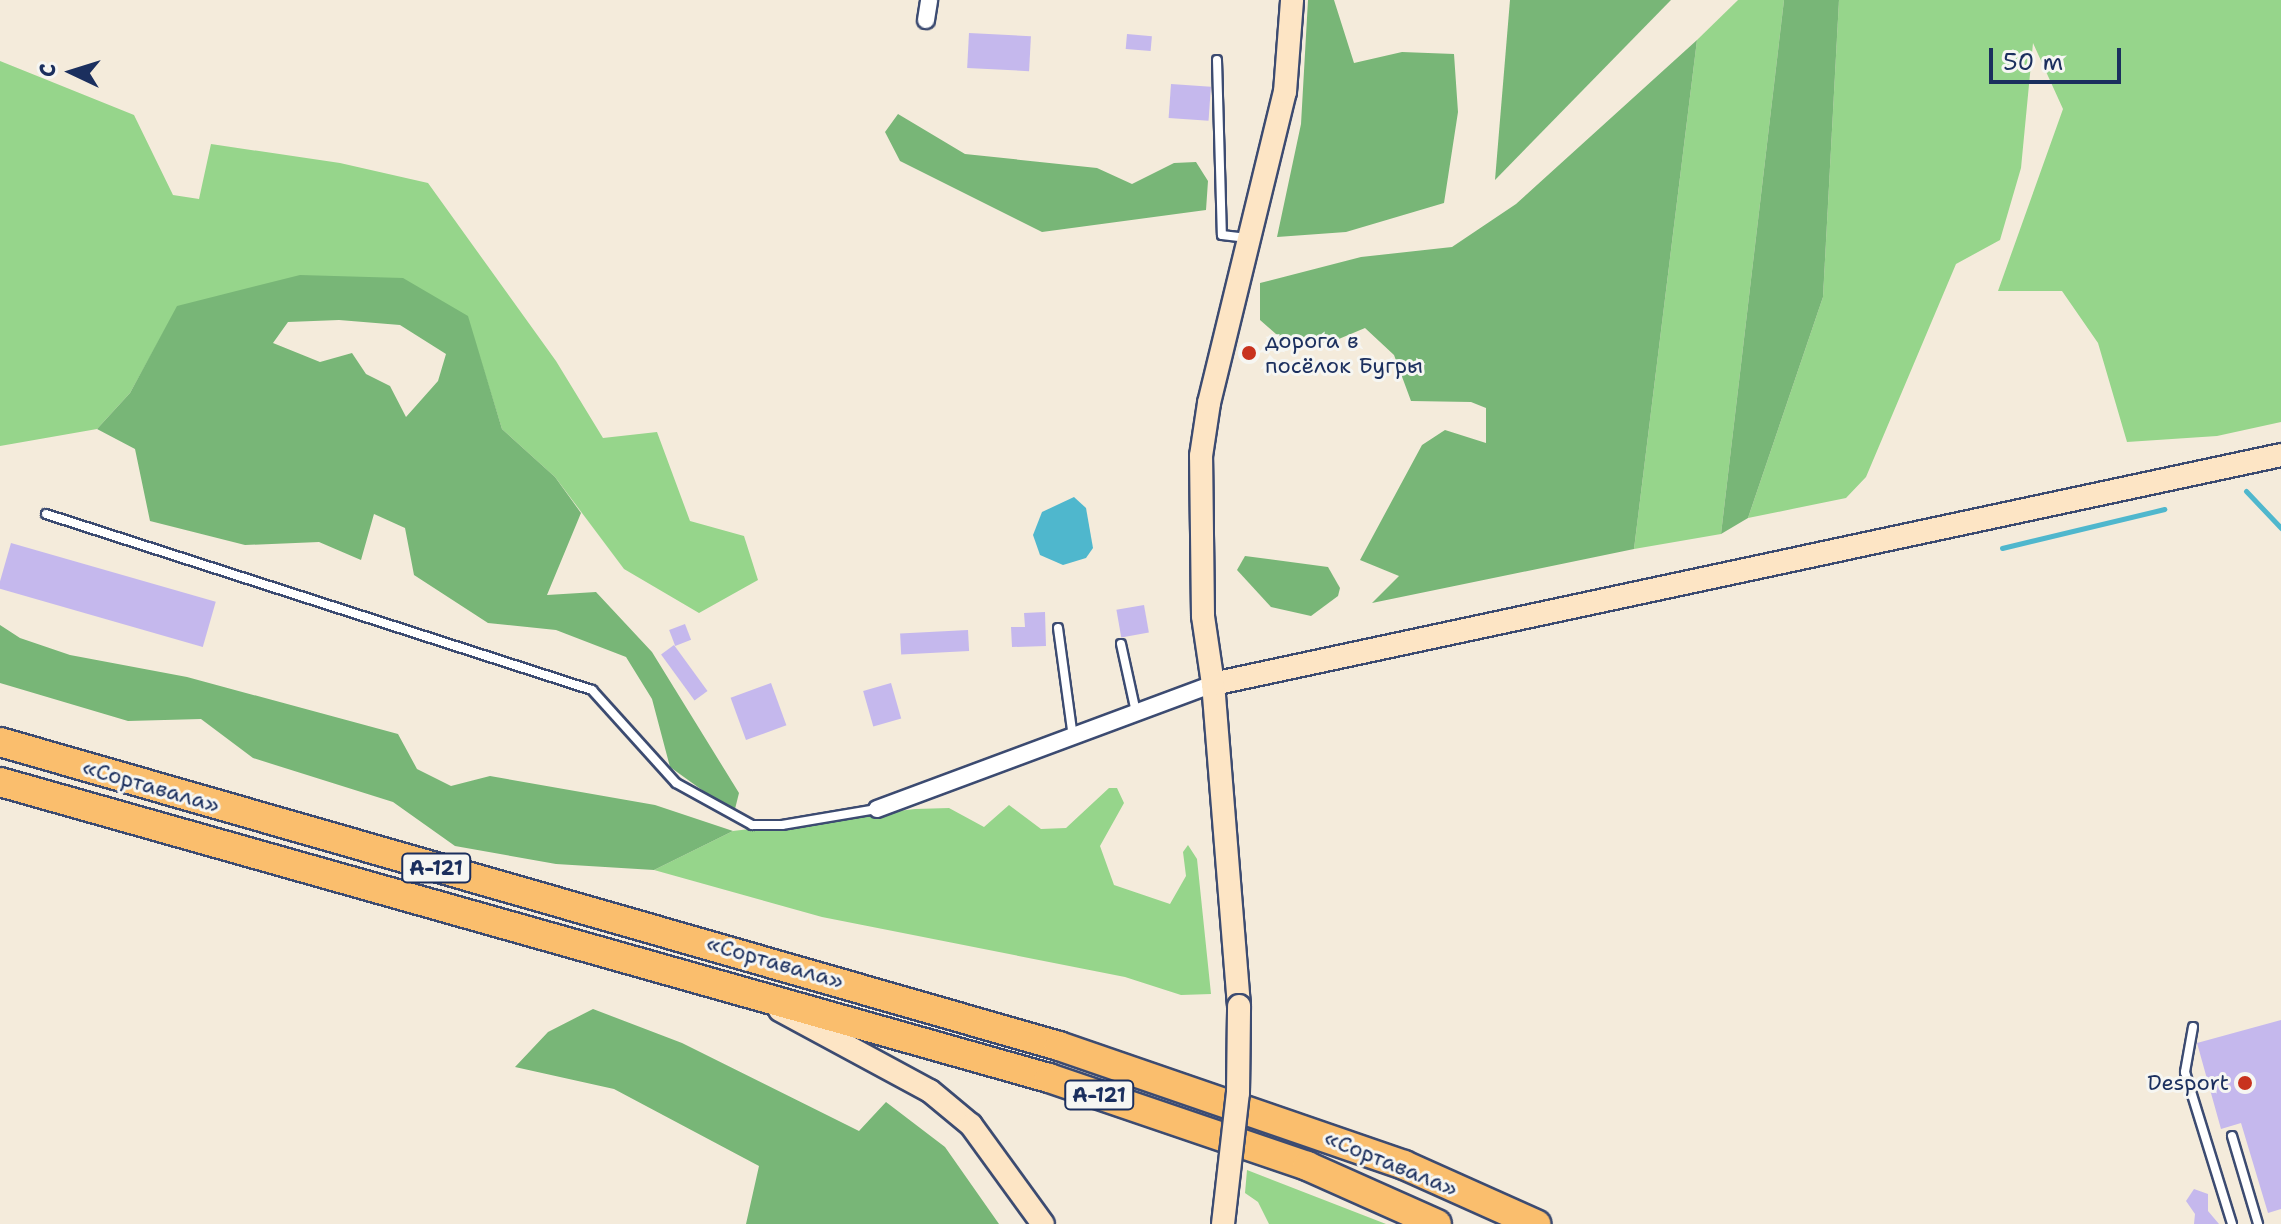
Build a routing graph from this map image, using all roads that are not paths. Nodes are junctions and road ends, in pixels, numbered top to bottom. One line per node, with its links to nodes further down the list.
1 (929, 0): 3 (street)
2 (1292, 0): 5 (main road)
3 (926, 20)
4 (1217, 60): 5 (lane)
5 (1251, 238): 10 (main road)
6 (2281, 455): 10 (main road)
7 (46, 514): 15 (lane)
8 (1058, 628): 12 (lane)
9 (1121, 644): 11 (lane)
10 (1213, 684): 11 (street); 20 (main road, bridge)
11 (1136, 712): 12 (street)
12 (1073, 738): 15 (street)
13 (0, 742): 22 (highway, «Сортавала» / А-121)
14 (0, 782): 16 (highway, «Сортавала» / А-121)
15 (877, 809)
16 (751, 995): 19 (main road); 21 (highway, «Сортавала» / А-121)
17 (2193, 1027): 23 (lane)
18 (2232, 1136): 24 (lane)
19 (1043, 1224)
20 (1223, 1224)
21 (1437, 1224)
22 (1536, 1224)
23 (2232, 1224)
24 (2258, 1224)

